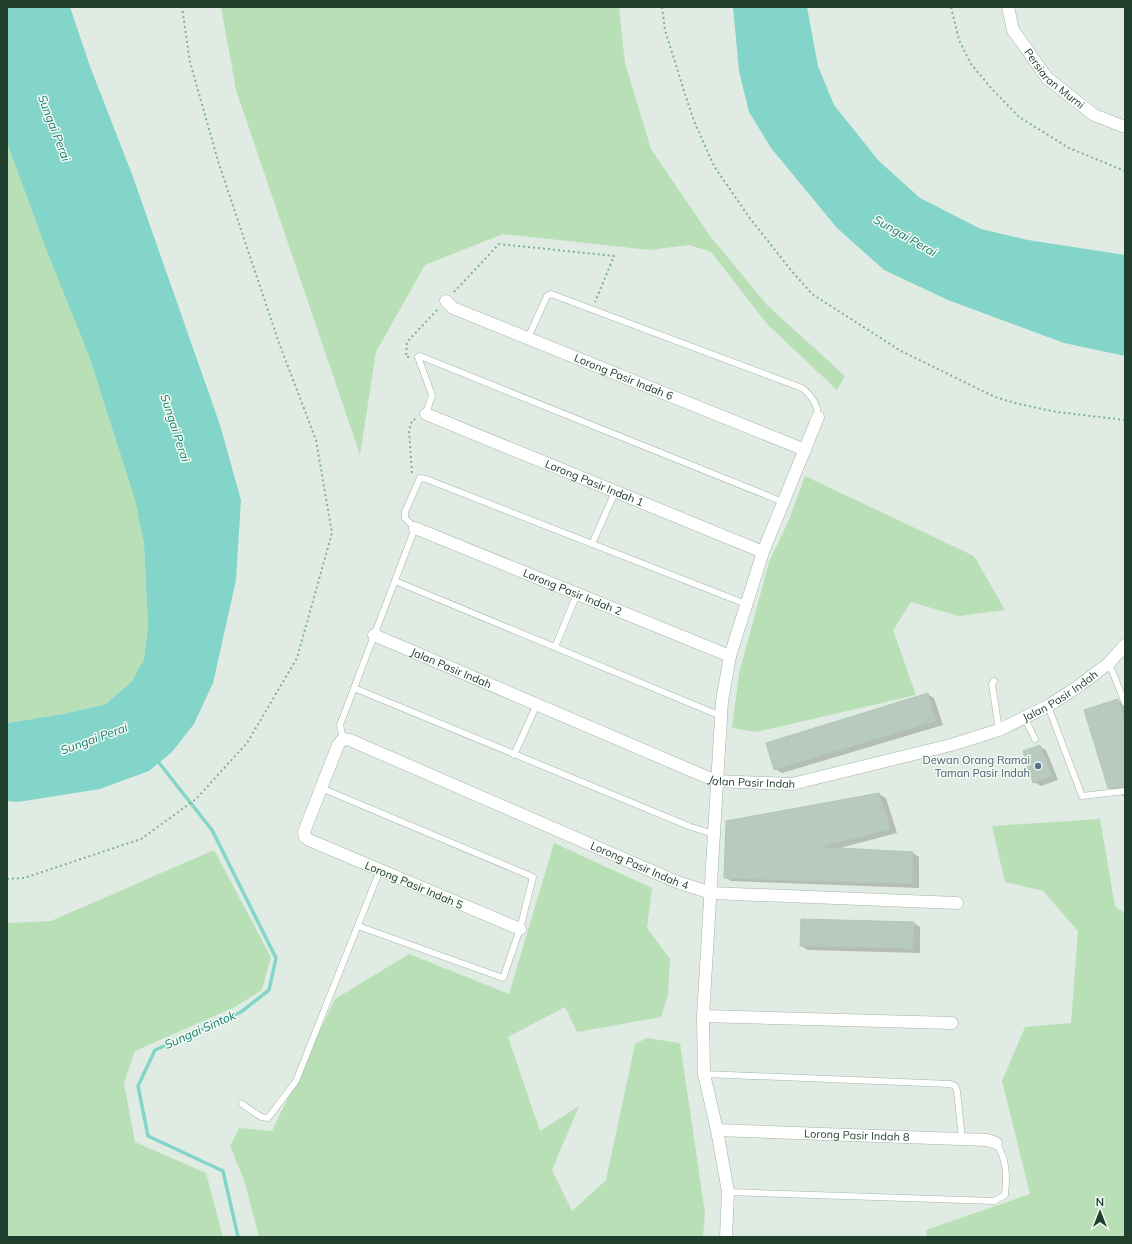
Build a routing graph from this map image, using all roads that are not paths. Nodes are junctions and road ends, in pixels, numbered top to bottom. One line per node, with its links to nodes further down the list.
1 (1008, 7): 2 (street, Persiaran Murni)
2 (1125, 127)
3 (446, 301): 4 (street, Lorong Pasir Indah 6)
4 (528, 338): 6 (lane); 7 (street, Lorong Pasir Indah 6)
5 (426, 414): 8 (street, Lorong Pasir Indah 1); 9 (lane)
6 (818, 416): 7 (street)
7 (805, 450): 9 (street)
8 (615, 492): 11 (lane); 12 (street, Lorong Pasir Indah 1)
9 (783, 502): 12 (street)
10 (415, 528): 11 (lane); 13 (lane); 14 (street, Lorong Pasir Indah 2)
11 (592, 544): 15 (lane)
12 (763, 552): 15 (street)
13 (395, 581): 16 (lane); 18 (lane)
14 (577, 594): 18 (lane); 19 (street, Lorong Pasir Indah 2)
15 (746, 604): 19 (street)
16 (374, 635): 22 (lane); 24 (street, Jalan Pasir Indah)
17 (1125, 645): 20 (street, Jalan Pasir Indah)
18 (555, 647): 26 (lane)
19 (730, 656): 26 (street)
20 (1109, 663): 23 (lane); 25 (street, Jalan Pasir Indah)
21 (994, 681): 28 (lane)
22 (354, 688): 30 (lane); 31 (lane)
23 (1125, 703)
24 (537, 704): 31 (lane); 32 (street, Jalan Pasir Indah)
25 (1048, 706): 27 (street, Jalan Pasir Indah); 34 (lane)
26 (721, 716): 32 (street)
27 (1024, 717): 28 (street, Jalan Pasir Indah); 29 (lane)
28 (999, 730): 32 (street, Jalan Pasir Indah)
29 (1035, 739)
30 (343, 740): 33 (street); 37 (street, Lorong Pasir Indah 4)
31 (514, 755): 35 (lane)
32 (716, 781): 35 (street)
33 (321, 788): 36 (street, Lorong Pasir Indah 5); 40 (lane)
34 (1125, 791)
35 (714, 834): 37 (street)
36 (380, 870): 39 (lane); 40 (street, Lorong Pasir Indah 5)
37 (711, 893): 38 (street, Lorong Pasir Indah 4); 41 (street)
38 (957, 902)
39 (358, 926): 40 (lane); 44 (lane)
40 (520, 929)
41 (703, 1016): 42 (street); 43 (street)
42 (952, 1023)
43 (704, 1074): 45 (street); 46 (lane)
44 (242, 1104)
45 (717, 1130): 46 (street, Lorong Pasir Indah 8); 48 (street)
46 (962, 1139): 47 (street, Lorong Pasir Indah 8)
47 (996, 1143): 48 (lane)
48 (728, 1192): 49 (street)
49 (726, 1237)

